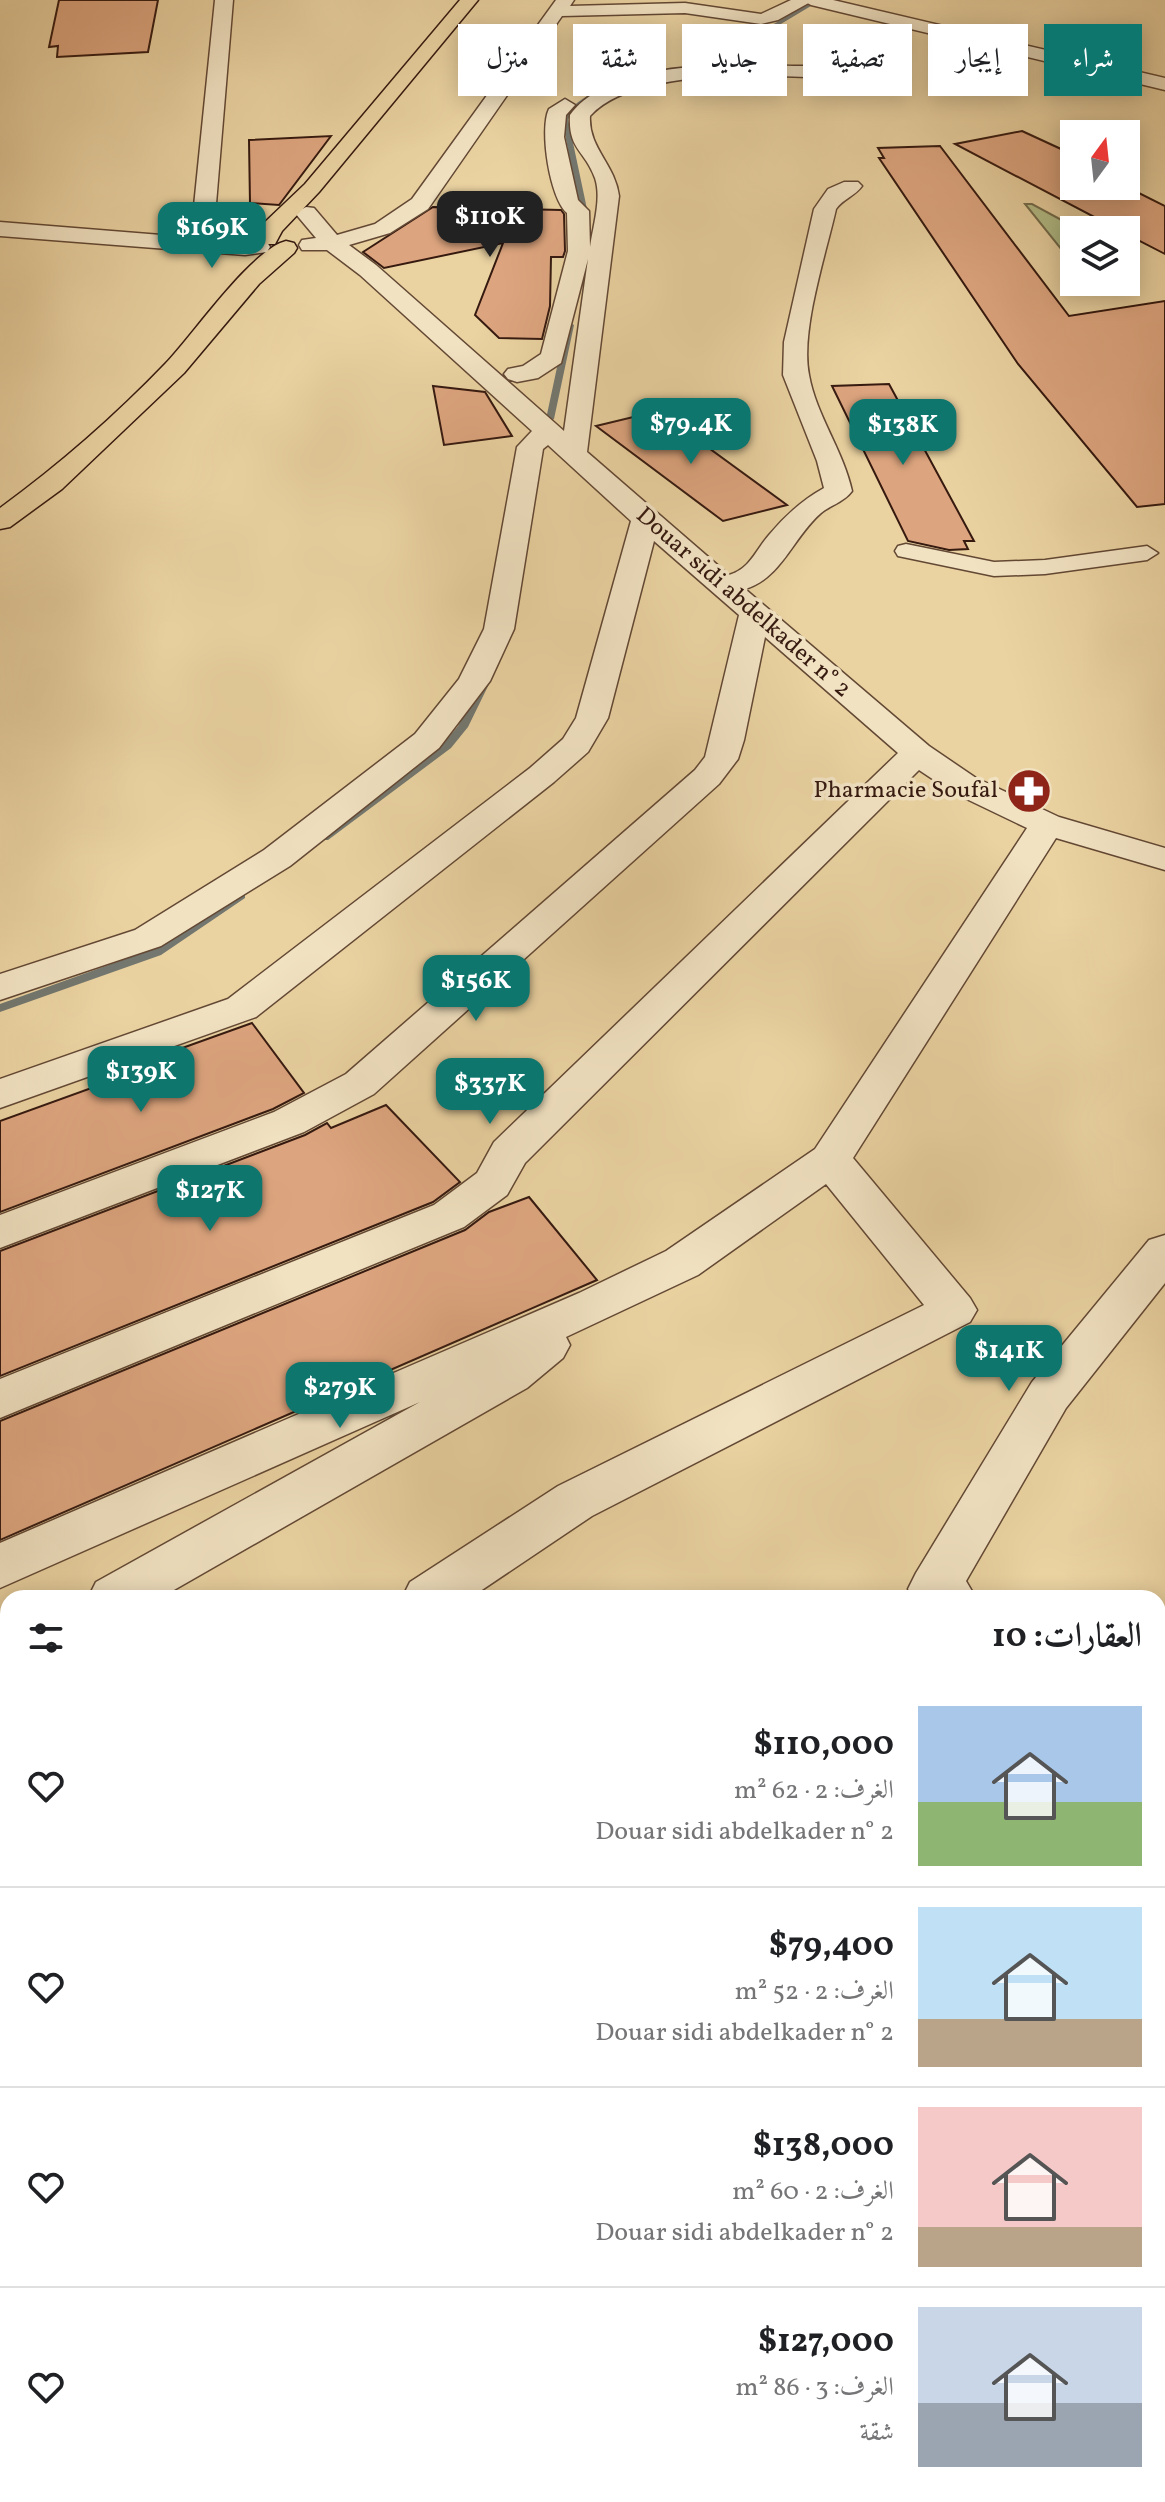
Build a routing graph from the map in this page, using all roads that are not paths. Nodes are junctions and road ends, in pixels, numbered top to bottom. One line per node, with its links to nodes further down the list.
1 (224, 0): 13 (street)
2 (469, 0): 10 (main road)
3 (816, 1): 4 (street); 5 (street); 7 (street)
4 (561, 6): 14 (street)
5 (783, 24)
6 (803, 72): 20 (street)
7 (1165, 84)
8 (577, 96): 18 (street)
9 (851, 186): 25 (street)
10 (312, 188): 11 (main road); 16 (main road)
11 (306, 213): 14 (street, Douar sidi abdelkader n° 2); 16 (main road)
12 (0, 229): 15 (street)
13 (211, 229): 15 (street); 16 (street)
14 (332, 243): 16 (street); 17 (street, Douar sidi abdelkader n° 2)
15 (166, 244): 16 (street)
16 (276, 245): 17 (street, Douar sidi abdelkader n° 2); 22 (main road)
17 (368, 270): 19 (street, Douar sidi abdelkader n° 2)
18 (517, 374)
19 (547, 431): 20 (street, Douar sidi abdelkader n° 2); 30 (street)
20 (574, 452): 21 (street, Douar sidi abdelkader n° 2)
21 (646, 519): 25 (street, Douar sidi abdelkader n° 2); 31 (street)
22 (0, 521)
23 (906, 551): 24 (street)
24 (1147, 553)
25 (723, 586): 26 (street, Douar sidi abdelkader n° 2)
26 (754, 614): 27 (street, Douar sidi abdelkader n° 2); 33 (street)
27 (917, 753): 28 (street, Douar sidi abdelkader n° 2); 36 (street)
28 (1047, 824): 29 (street, Douar sidi abdelkader n° 2); 32 (street)
29 (1165, 859)
30 (0, 987)
31 (0, 1094)
32 (830, 1160): 35 (street); 39 (street)
33 (0, 1232)
34 (1165, 1252): 40 (street)
35 (595, 1305): 37 (street); 38 (street)
36 (0, 1399)
37 (0, 1566)
38 (128, 1590)
39 (440, 1590)
40 (936, 1590)

